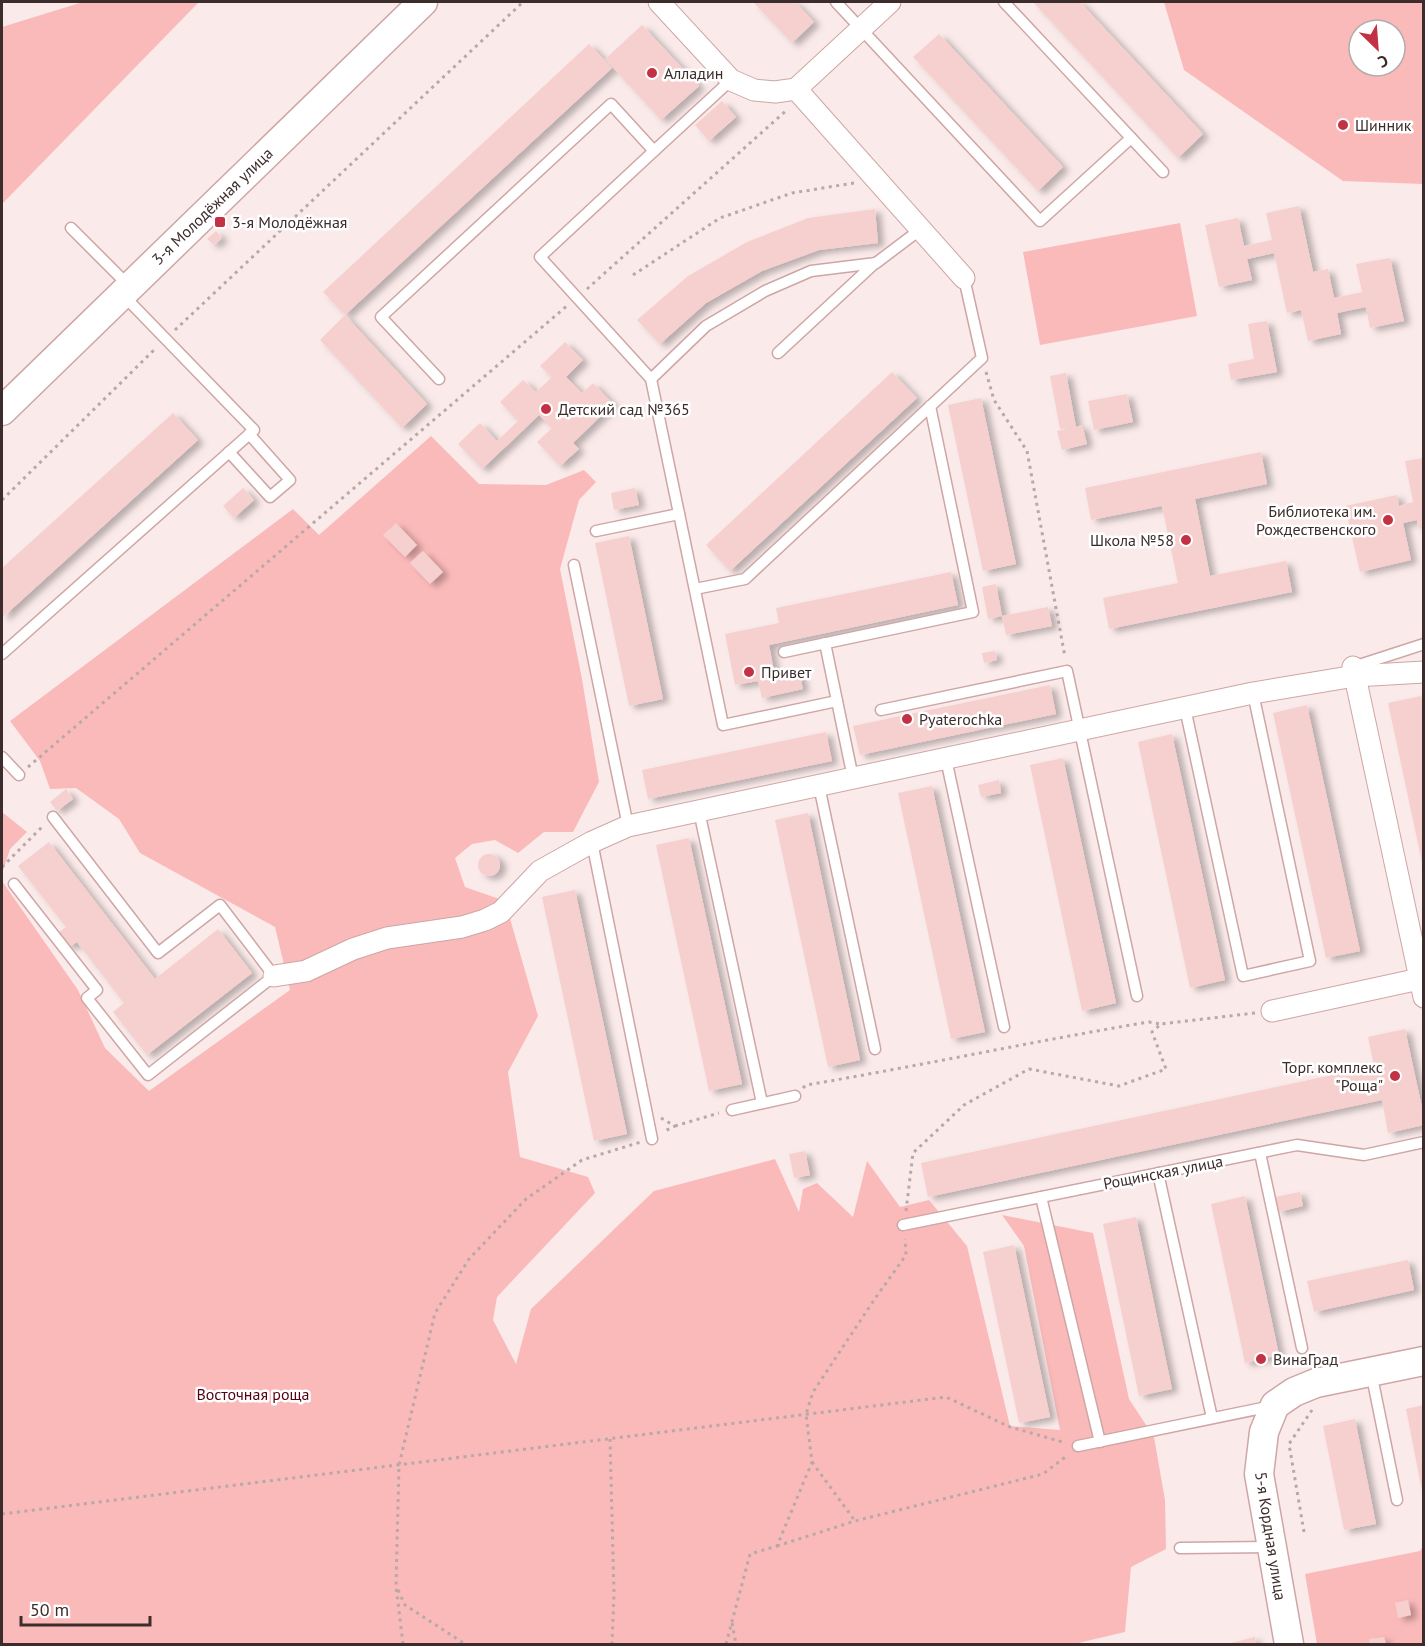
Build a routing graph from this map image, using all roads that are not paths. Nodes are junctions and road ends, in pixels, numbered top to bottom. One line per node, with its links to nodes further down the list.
1 (423, 2): 16 (main road, 3-я Молодёжная улица)
2 (659, 2): 7 (street)
3 (836, 2): 6 (lane)
4 (890, 2): 6 (street)
5 (1004, 2): 9 (lane)
6 (861, 28): 8 (street); 9 (lane)
7 (731, 80): 8 (street); 10 (lane)
8 (799, 93): 13 (street)
9 (1131, 138): 11 (lane)
10 (654, 151): 18 (lane); 19 (lane)
11 (1163, 172)
12 (71, 228): 16 (lane)
13 (921, 229): 14 (lane); 15 (street)
14 (876, 263): 17 (lane); 19 (lane)
15 (964, 278): 20 (lane)
16 (125, 290): 21 (main road, 3-я Молодёжная улица); 22 (lane)
17 (778, 353)
18 (439, 379)
19 (651, 379): 24 (lane)
20 (930, 406): 27 (lane); 28 (lane)
21 (2, 411)
22 (249, 434): 23 (lane); 23 (lane)
23 (229, 452): 31 (lane)
24 (680, 514): 25 (lane); 27 (lane)
25 (596, 531)
26 (574, 565): 46 (lane)
27 (695, 589): 35 (lane)
28 (825, 643): 30 (lane); 35 (lane)
29 (1424, 644): 32 (lane)
30 (784, 652)
31 (2, 654)
32 (1354, 672): 33 (street); 34 (street); 50 (street)
33 (1424, 672)
34 (1253, 693): 36 (street); 36 (lane)
35 (837, 701): 42 (lane)
36 (1185, 708): 38 (street)
37 (881, 710): 38 (lane)
38 (1080, 730): 40 (street); 51 (lane)
39 (2, 757): 41 (lane)
40 (946, 759): 42 (street); 53 (lane)
41 (18, 775)
42 (853, 778): 43 (street)
43 (819, 786): 44 (street); 54 (lane)
44 (699, 811): 46 (street); 56 (lane)
45 (53, 817): 49 (lane)
46 (628, 826): 47 (street)
47 (592, 842): 49 (street); 58 (lane)
48 (14, 884): 49 (lane)
49 (274, 976)
50 (1422, 985): 52 (street)
51 (1137, 996)
52 (1272, 1011)
53 (1004, 1026)
54 (875, 1049)
55 (795, 1096): 56 (lane)
56 (762, 1103): 57 (lane)
57 (732, 1110)
58 (652, 1139)
59 (1424, 1142): 60 (lane, Рощинская улица)
60 (1260, 1153): 61 (lane, Рощинская улица); 64 (lane)
61 (1158, 1173): 62 (lane, Рощинская улица); 68 (lane)
62 (1041, 1197): 63 (lane, Рощинская улица); 69 (lane)
63 (903, 1225)
64 (1302, 1348)
65 (1424, 1361): 66 (main road)
66 (1371, 1372): 67 (main road); 71 (lane)
67 (1275, 1405): 68 (lane); 72 (main road, 5-я Кордная улица)
68 (1212, 1418): 69 (lane)
69 (1100, 1443): 70 (lane)
70 (1078, 1446)
71 (1397, 1500)
72 (1272, 1547): 73 (lane); 74 (main road, 5-я Кордная улица)
73 (1180, 1548)
74 (1289, 1644)

